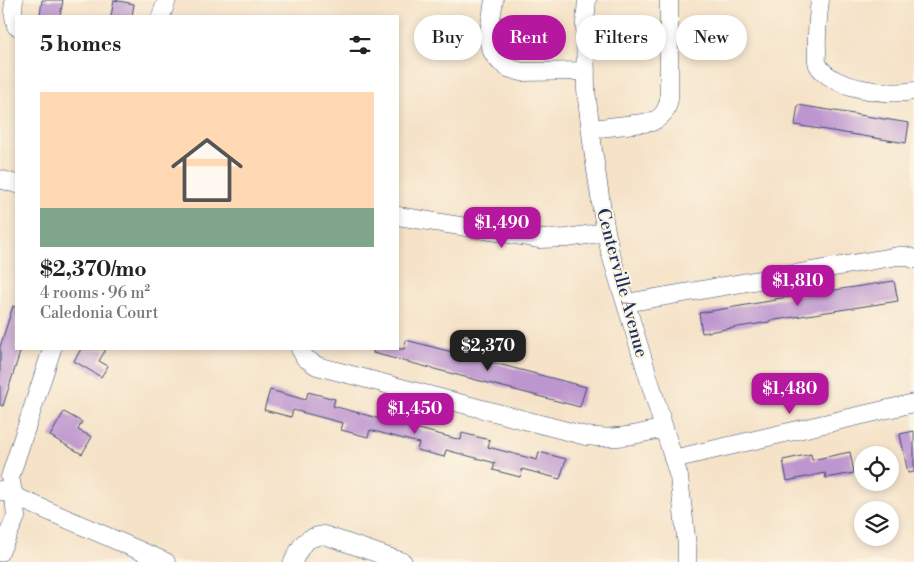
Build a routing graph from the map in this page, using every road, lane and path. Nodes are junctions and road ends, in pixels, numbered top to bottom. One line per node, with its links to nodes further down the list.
1 (14, 0): 8 (street)
2 (167, 0): 7 (street)
3 (494, 0): 9 (street)
4 (587, 0): 9 (street, Centerville Avenue)
5 (669, 0): 11 (street)
6 (820, 0): 10 (street)
7 (161, 15)
8 (15, 21)
9 (586, 71): 11 (street, Centerville Avenue)
10 (914, 91)
11 (591, 128): 15 (street, Centerville Avenue)
12 (0, 180): 13 (street)
13 (15, 184)
14 (399, 216): 15 (street)
15 (606, 232): 17 (street, Centerville Avenue)
16 (914, 259): 17 (street)
17 (626, 303): 21 (street, Centerville Avenue)
18 (52, 350): 23 (street)
19 (301, 350): 21 (street)
20 (914, 403): 22 (street)
21 (664, 428): 22 (street, Centerville Avenue)
22 (673, 459): 28 (street, Centerville Avenue)
23 (7, 493): 24 (street); 25 (street)
24 (0, 552)
25 (166, 562)
26 (293, 562): 27 (street)
27 (403, 562)
28 (688, 562)

